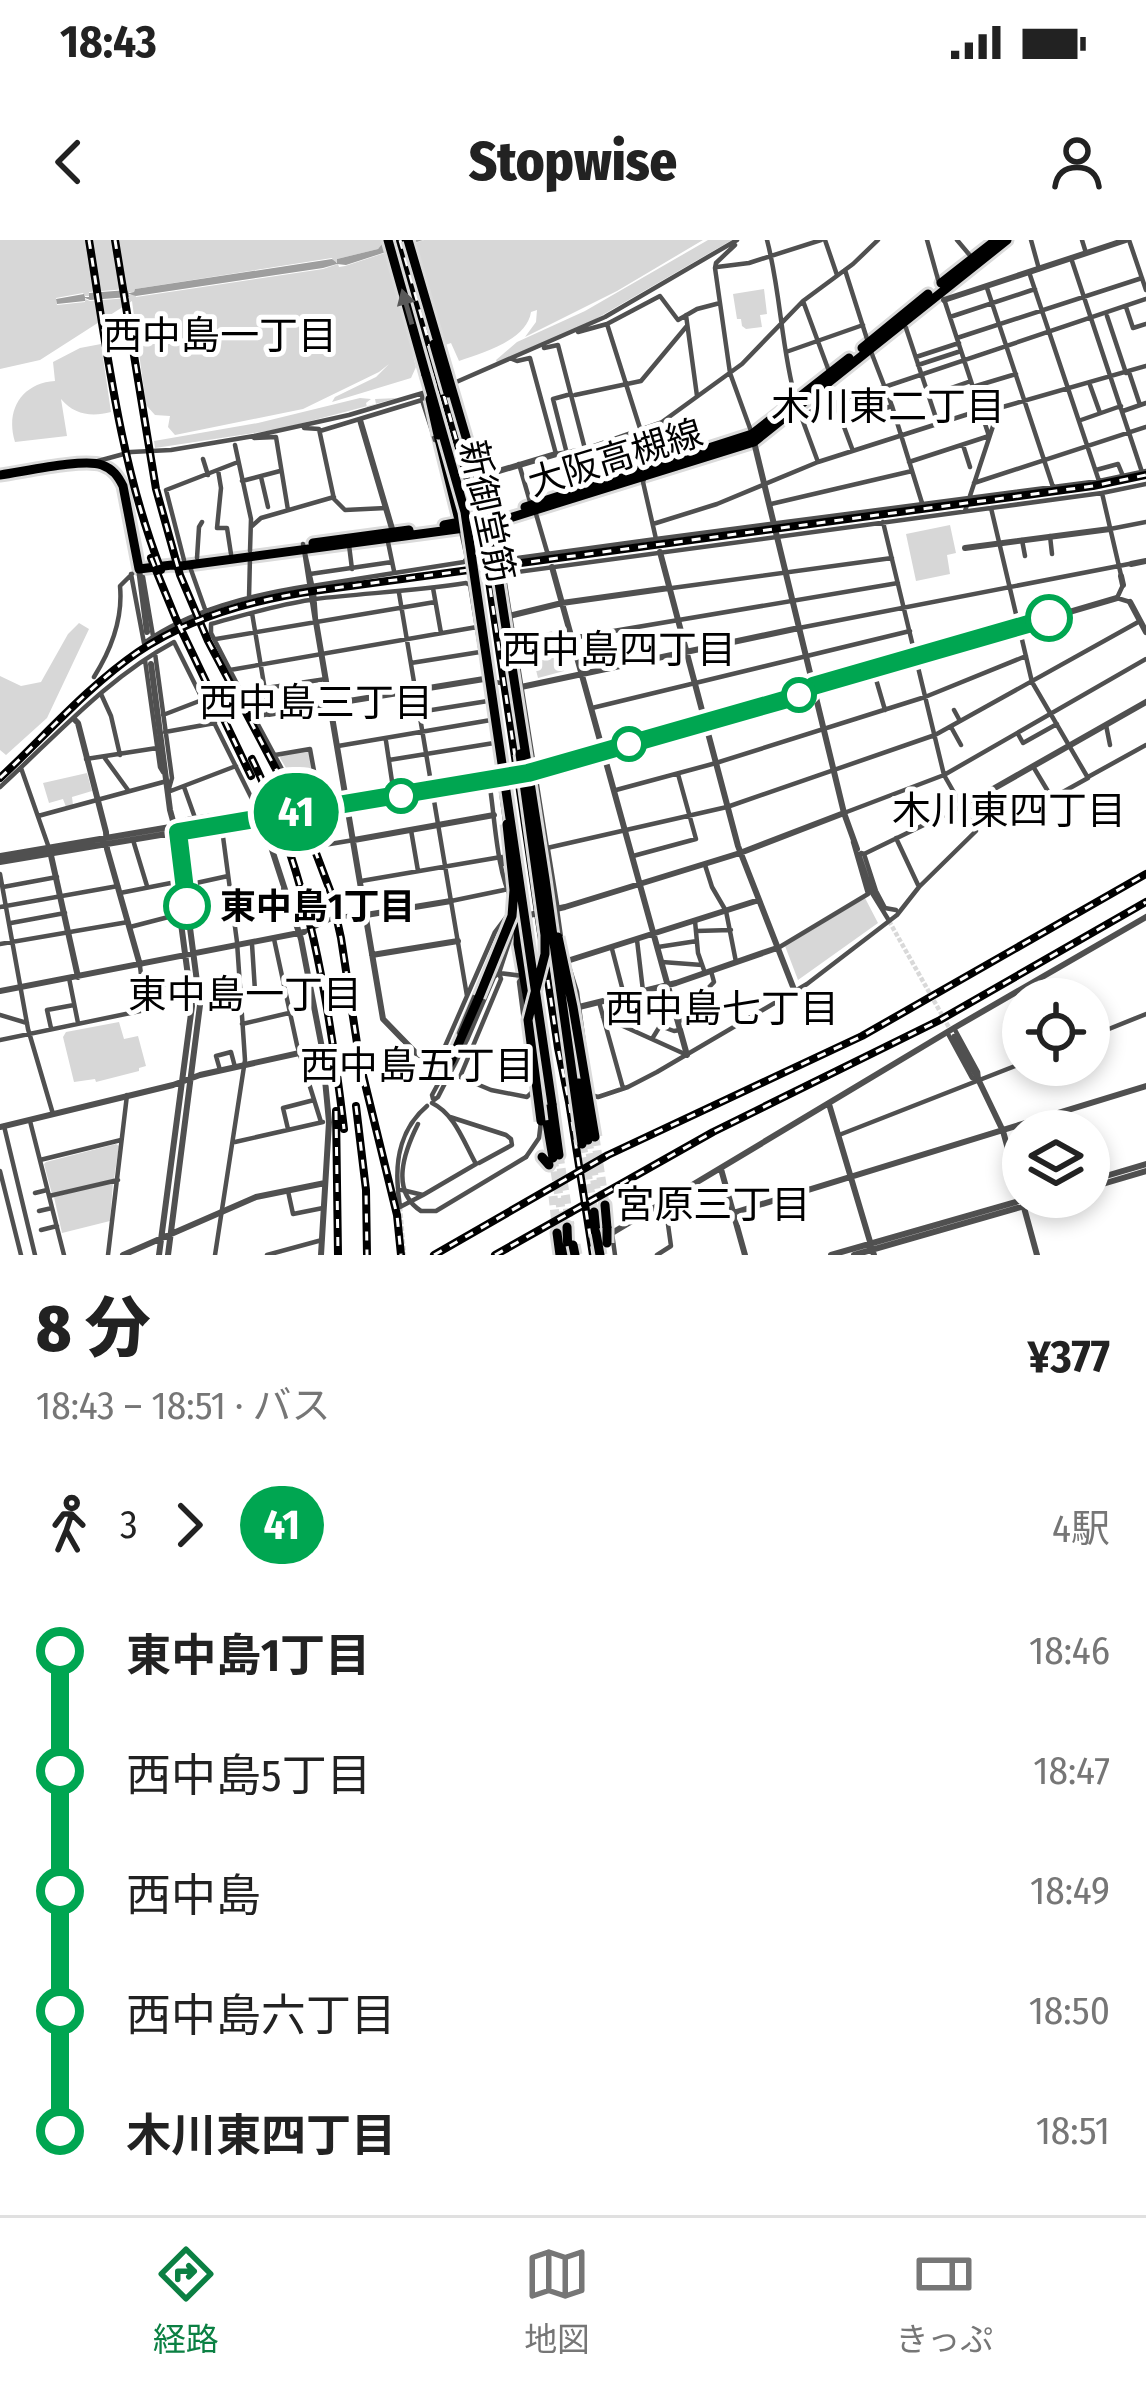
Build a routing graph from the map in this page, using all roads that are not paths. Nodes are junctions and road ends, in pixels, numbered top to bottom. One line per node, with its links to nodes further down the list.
1 (388, 240): 64 (main road, 新御堂筋, one-way to 1)
2 (409, 240): 37 (main road, 新御堂筋, bridge)
3 (738, 240): 20 (street); 49 (street)
4 (766, 240): 16 (street)
5 (820, 240): 16 (street); 22 (street)
6 (878, 240): 22 (street)
7 (957, 240): 18 (street)
8 (996, 240): 18 (main road, 大阪高槻線)
9 (1007, 240): 28 (main road, 大阪高槻線)
10 (1031, 240): 21 (street)
11 (1082, 240): 14 (street)
12 (1127, 240): 14 (street); 19 (street)
13 (930, 241): 28 (street)
14 (1086, 253): 17 (street)
15 (1146, 256): 19 (street)
16 (771, 257): 20 (street); 41 (street)
17 (1071, 258): 21 (street); 29 (street)
18 (973, 259): 28 (main road, 大阪高槻線)
19 (1136, 259): 24 (street)
20 (715, 268): 32 (street)
21 (1039, 269): 23 (street)
22 (841, 272): 31 (street); 46 (street)
23 (1029, 272): 25 (street); 26 (street)
24 (1143, 275): 27 (street); 29 (street)
25 (987, 286): 28 (street); 33 (street)
26 (1035, 289): 33 (street); 35 (street)
27 (1146, 290)
28 (941, 292): 39 (street); 42 (main road, 大阪高槻線); 53 (main road, 大阪高槻線)
29 (1084, 297): 35 (street); 40 (street)
30 (1146, 299): 34 (street)
31 (802, 302): 41 (street); 50 (street)
32 (720, 303): 38 (street); 61 (street)
33 (992, 303): 39 (street); 44 (street)
34 (1126, 306): 36 (street); 45 (street)
35 (1042, 310): 44 (street); 48 (street)
36 (1106, 313): 40 (street); 60 (street)
37 (430, 315): 146 (main road, bridge); 238 (main road, 新御堂筋, bridge)
38 (686, 315): 43 (street); 47 (street)
39 (950, 317): 51 (street)
40 (1092, 318): 48 (street); 65 (street)
41 (783, 321): 55 (street); 61 (street)
42 (902, 323): 53 (main road, 大阪高槻線); 58 (street)
43 (607, 324): 49 (street); 70 (street)
44 (999, 324): 51 (street); 54 (street)
45 (1146, 324)
46 (863, 325): 50 (street); 53 (street)
47 (686, 327): 70 (street); 75 (street)
48 (1049, 332): 54 (street); 72 (street)
49 (572, 333): 52 (street)
50 (816, 342): 55 (street); 66 (street)
51 (959, 344): 57 (street); 58 (street)
52 (538, 347): 56 (street); 74 (street)
53 (868, 347): 66 (main road, 大阪高槻線); 71 (street)
54 (1007, 347): 57 (street); 63 (street)
55 (786, 352): 81 (street)
56 (512, 359): 67 (street); 106 (street)
57 (964, 360): 62 (street); 68 (street)
58 (917, 361): 62 (street)
59 (1146, 367): 60 (street)
60 (1128, 372): 65 (street); 79 (street)
61 (730, 373): 75 (street); 99 (street)
62 (921, 374): 71 (street); 76 (street)
63 (1016, 374): 68 (street); 77 (street)
64 (426, 375): 150 (main road, bridge); 302 (main road, 新御堂筋, bridge)
65 (1112, 377): 69 (street); 83 (street)
66 (829, 379): 78 (street); 81 (main road, 大阪高槻線)
67 (454, 382): 73 (street); 123 (street)
68 (972, 384): 76 (street); 84 (street)
69 (1090, 384): 72 (street); 85 (street)
70 (627, 386): 74 (street); 93 (street)
71 (884, 386): 78 (street); 80 (street)
72 (1069, 390): 77 (street); 87 (street)
73 (425, 395): 86 (street); 88 (street); 88 (street); 91 (street)
74 (572, 395): 103 (street); 105 (street)
75 (698, 396): 93 (street)
76 (928, 396): 90 (street)
77 (1025, 401): 82 (street); 108 (street)
78 (836, 403): 81 (street); 89 (street)
79 (1143, 404): 83 (street)
80 (892, 406): 89 (street); 97 (street)
81 (798, 408): 99 (main road, 大阪高槻線); 109 (street)
82 (999, 408): 84 (street); 98 (street)
83 (1122, 409): 85 (street); 95 (street)
84 (981, 410): 90 (street); 98 (street)
85 (1100, 413): 87 (street)
86 (360, 420): 94 (street); 141 (street)
87 (1078, 420): 102 (street)
88 (429, 422): 150 (street)
89 (843, 422): 104 (street)
90 (938, 424): 97 (street)
91 (301, 426): 94 (street); 96 (street)
92 (1146, 427): 95 (street)
93 (641, 430): 103 (street); 120 (street)
94 (320, 431): 135 (street)
95 (1129, 432): 102 (street); 119 (street)
96 (254, 436): 112 (street); 116 (street)
97 (901, 436): 104 (street); 110 (street)
98 (989, 436): 101 (street); 128 (street)
99 (753, 438): 120 (main road, 大阪高槻線); 130 (street)
100 (235, 445): 111 (street)
101 (963, 445): 110 (street); 114 (street)
102 (1086, 446): 108 (street); 118 (street)
103 (585, 449): 105 (street); 129 (street)
104 (853, 451): 109 (street)
105 (567, 453): 106 (street)
106 (556, 454): 113 (street)
107 (203, 459): 121 (street)
108 (1043, 459): 128 (street); 132 (street)
109 (818, 462): 130 (street)
110 (909, 462): 117 (street)
111 (238, 463): 115 (street); 126 (street)
112 (84, 464): 125 (main road); 133 (main road)
113 (519, 464): 123 (street); 140 (street)
114 (970, 467)
115 (218, 470): 121 (street); 165 (street)
116 (280, 471): 122 (street); 143 (street)
117 (911, 471): 137 (street); 138 (street)
118 (1095, 471): 124 (street); 127 (street)
119 (1144, 471): 124 (street)
120 (645, 474): 129 (main road, 大阪高槻線); 140 (main road, 大阪高槻線); 151 (street)
121 (208, 475): 172 (street)
122 (261, 476): 126 (street); 139 (street)
123 (482, 476): 145 (street)
124 (1123, 476): 127 (street)
125 (0, 477): 133 (main road)
126 (242, 481): 153 (street)
127 (1099, 481): 132 (street)
128 (974, 483): 136 (street)
129 (598, 484): 140 (main road, 大阪高槻線)
130 (765, 484): 138 (street); 151 (street)
131 (1146, 484): 134 (street)
132 (1053, 488): 136 (street)
133 (123, 493): 179 (main road)
134 (1102, 493): 142 (street); 154 (street)
135 (334, 497): 141 (street); 143 (street)
136 (968, 498): 137 (street); 144 (street)
137 (922, 503): 152 (street)
138 (770, 505): 152 (street)
139 (268, 507)
140 (533, 507): 145 (main road, 大阪高槻線); 146 (main road, 大阪高槻線); 168 (street)
141 (386, 508): 155 (street)
142 (991, 508): 144 (street); 160 (street)
143 (288, 510): 153 (street)
144 (964, 512): 149 (street)
145 (497, 515): 146 (main road, 大阪高槻線)
146 (486, 521): 150 (main road, 大阪高槻線); 171 (street); 238 (main road)
147 (1146, 521): 154 (street)
148 (202, 522): 172 (street)
149 (883, 522): 156 (street); 170 (street)
150 (461, 524): 155 (main road, 大阪高槻線); 180 (street); 216 (main road)
151 (653, 524): 158 (street)
152 (775, 525): 156 (street); 158 (street)
153 (252, 526): 166 (street)
154 (1109, 529): 157 (street); 176 (street)
155 (390, 535): 161 (main road, 大阪高槻線); 162 (main road, 大阪高槻線); 174 (street)
156 (778, 536): 164 (street); 181 (street)
157 (1050, 536): 159 (street); 167 (street)
158 (656, 539): 168 (street)
159 (1022, 540): 160 (street); 169 (street)
160 (1000, 543): 163 (street); 187 (street)
161 (349, 544): 162 (main road, 大阪高槻線); 178 (street)
162 (303, 547): 166 (main road, 大阪高槻線); 182 (street); 186 (street)
163 (964, 548)
164 (660, 553): 177 (street); 189 (street)
165 (231, 554): 166 (main road, 大阪高槻線); 172 (main road, 大阪高槻線)
166 (250, 554): 172 (main road, 大阪高槻線); 191 (street)
167 (1052, 554)
168 (548, 555): 171 (street)
169 (1025, 556)
170 (892, 558): 181 (street); 185 (street)
171 (501, 560): 183 (street)
172 (190, 561): 179 (main road, 大阪高槻線); 200 (street)
173 (1146, 561): 175 (street)
174 (392, 562): 178 (street); 180 (street)
175 (1131, 564): 176 (street); 184 (street)
176 (1118, 565): 184 (street); 187 (street)
177 (552, 567): 183 (street); 197 (street)
178 (352, 569): 182 (street)
179 (135, 572): 212 (street); 230 (street)
180 (394, 572): 186 (street)
181 (786, 572): 189 (street); 194 (street)
182 (310, 574): 186 (street)
183 (503, 574): 202 (street)
184 (1122, 580): 192 (street); 196 (street)
185 (898, 583): 194 (street); 199 (street)
186 (310, 586): 191 (street); 193 (street)
187 (1010, 586): 199 (street); 206 (street)
188 (433, 588): 190 (street); 195 (street); 216 (street)
189 (669, 588): 197 (street); 204 (street)
190 (399, 593): 193 (street); 198 (street)
191 (249, 598): 200 (street)
192 (1117, 598): 196 (street); 206 (street)
193 (312, 600): 201 (street); 205 (street)
194 (793, 601): 204 (street); 207 (street)
195 (435, 602): 198 (street); 211 (street)
196 (1130, 602): 203 (street)
197 (562, 603): 202 (street); 213 (street)
198 (401, 607): 205 (street); 214 (street)
199 (904, 607): 207 (street); 208 (street)
200 (206, 612): 212 (street)
201 (252, 613): 210 (street); 215 (street)
202 (509, 616): 238 (street)
203 (1143, 619): 209 (street); 233 (street)
204 (678, 620): 213 (street); 217 (street)
205 (316, 622): 210 (street); 219 (street)
206 (1019, 626): 221 (street); 222 (street)
207 (799, 628): 217 (street); 220 (street)
208 (910, 631): 220 (street); 221 (street)
209 (1146, 632)
210 (255, 633): 215 (street); 226 (street)
211 (441, 633): 214 (street); 216 (street)
212 (150, 634)
213 (572, 638): 229 (street)
214 (407, 639): 219 (street); 225 (street)
215 (215, 640): 228 (street)
216 (480, 640): 225 (street); 232 (main road)
217 (686, 650): 229 (street); 234 (street)
218 (154, 653): 224 (street); 241 (street); 251 (street)
219 (321, 654): 226 (street); 231 (street)
220 (806, 655): 234 (street); 235 (street)
221 (916, 656): 227 (street); 240 (street)
222 (1026, 656): 233 (street); 240 (street)
223 (1146, 658): 249 (street)
224 (148, 661): 239 (street); 273 (street); 291 (street)
225 (411, 663): 237 (street)
226 (260, 664): 228 (street); 236 (street)
227 (872, 668): 235 (street); 246 (street)
228 (230, 670): 252 (street)
229 (582, 673): 238 (street); 245 (street)
230 (94, 677)
231 (326, 679): 236 (street); 244 (street)
232 (487, 680): 237 (street); 238 (street); 242 (street); 274 (main road)
233 (1032, 682): 249 (street); 256 (street)
234 (694, 683): 245 (street); 253 (street)
235 (813, 686): 253 (street); 261 (street)
236 (264, 688): 250 (street)
237 (415, 688): 244 (street); 248 (street)
238 (516, 689): 285 (main road); 404 (main road, 新御堂筋, bridge); 441 (main road, bridge)
239 (101, 694): 254 (street); 276 (street)
240 (925, 698): 246 (street); 265 (street)
241 (203, 700): 251 (street); 257 (street)
242 (488, 701): 248 (street); 255 (street)
243 (1146, 702): 259 (street)
244 (330, 704): 250 (street); 270 (street)
245 (592, 708): 272 (street)
246 (885, 710): 261 (street)
247 (954, 710): 256 (street)
248 (419, 712): 263 (street)
249 (1051, 713): 258 (street); 264 (street)
250 (269, 714): 252 (street)
251 (163, 715): 262 (street)
252 (254, 717): 277 (street)
253 (703, 718): 272 (street); 281 (street)
254 (74, 719): 279 (street); 284 (street)
255 (491, 720): 263 (street); 274 (street)
256 (960, 722): 260 (street)
257 (215, 723): 262 (street); 282 (street)
258 (1057, 724): 264 (street); 271 (street)
259 (1106, 725): 268 (street); 271 (street)
260 (951, 727): 265 (street); 267 (street)
261 (824, 730): 281 (street); 286 (street)
262 (165, 732): 298 (street)
263 (422, 732): 266 (street); 275 (street)
264 (1017, 732): 289 (street)
265 (935, 735): 286 (street); 289 (street)
266 (386, 738): 270 (street); 280 (street)
267 (961, 745)
268 (1110, 745)
269 (1146, 745): 290 (street)
270 (338, 746): 301 (street)
271 (1069, 746): 283 (street); 290 (street)
272 (603, 747): 285 (street); 297 (street)
273 (157, 748): 276 (street); 291 (street)
274 (496, 748): 275 (street); 288 (main road)
275 (426, 754): 280 (street); 292 (street)
276 (120, 755): 278 (street)
277 (275, 755): 299 (street); 303 (street)
278 (104, 757): 279 (street); 296 (street)
279 (86, 758): 300 (street)
280 (389, 760): 295 (street)
281 (716, 764): 287 (street); 305 (street)
282 (236, 766): 293 (street); 307 (street)
283 (1033, 766): 290 (street); 304 (street)
284 (21, 768): 294 (street); 309 (street)
285 (530, 768): 288 (street); 325 (street); 352 (main road)
286 (833, 770): 305 (street); 306 (street)
287 (678, 773): 297 (street); 310 (street)
288 (498, 775): 292 (street); 308 (street); 312 (main road); 318 (street)
289 (944, 775): 304 (street); 306 (street)
290 (1088, 778)
291 (166, 779): 296 (street); 298 (street)
292 (432, 786): 295 (street); 301 (street); 313 (street)
293 (184, 787): 298 (street); 311 (street)
294 (0, 788)
295 (394, 788): 301 (street)
296 (128, 790): 300 (street)
297 (615, 790): 317 (street)
298 (168, 791): 315 (street)
299 (319, 798): 301 (street); 303 (street)
300 (98, 800): 309 (street); 321 (street)
301 (348, 800): 303 (street); 307 (street); 322 (street)
302 (509, 805): 401 (main road, bridge); 451 (main road, 新御堂筋, bridge)
303 (300, 806): 307 (street)
304 (963, 806): 319 (street); 343 (street)
305 (727, 807): 310 (street); 328 (street)
306 (844, 813): 326 (street); 328 (street)
307 (262, 814): 311 (street); 314 (street); 315 (street); 346 (street)
308 (494, 815): 313 (street); 331 (street)
309 (38, 816): 327 (street)
310 (690, 816): 317 (street); 329 (street)
311 (195, 818): 315 (street)
312 (511, 822): 318 (main road); 331 (main road)
313 (438, 825): 316 (street); 333 (street)
314 (222, 829): 323 (street); 336 (street)
315 (173, 830): 320 (street); 321 (street); 323 (street); 339 (street)
316 (411, 830): 322 (street); 334 (street)
317 (626, 832): 325 (street); 329 (street)
318 (508, 836): 331 (main road)
319 (896, 838): 326 (street); 343 (street)
320 (132, 839): 321 (street); 341 (street)
321 (107, 840): 327 (street); 345 (street)
322 (354, 840): 324 (street); 338 (street)
323 (179, 843): 339 (street)
324 (318, 847)
325 (547, 848): 352 (street)
326 (858, 848): 354 (street); 360 (street); 381 (street)
327 (50, 850): 330 (street); 337 (street)
328 (740, 853): 332 (street); 348 (street)
329 (633, 856): 340 (street)
330 (0, 859)
331 (506, 861): 333 (street); 344 (street); 358 (main road)
332 (704, 864): 340 (street); 353 (street)
333 (445, 866): 334 (street); 350 (street)
334 (418, 871): 338 (street)
335 (0, 874): 342 (street)
336 (228, 876): 339 (street); 349 (street)
337 (57, 877): 342 (street); 347 (street)
338 (361, 881): 357 (street)
339 (180, 884): 341 (street); 356 (street); 383 (street)
340 (641, 884): 352 (street); 369 (street)
341 (147, 886): 345 (street)
342 (2, 887): 351 (street)
343 (920, 887): 354 (street)
344 (506, 889): 350 (street); 358 (street)
345 (119, 890): 347 (street); 364 (street)
346 (284, 890): 349 (street); 368 (street)
347 (62, 897): 351 (street); 355 (street)
348 (759, 900): 353 (street); 381 (street)
349 (232, 901): 378 (street)
350 (451, 902): 357 (street); 373 (street)
351 (3, 907): 363 (street)
352 (554, 910): 358 (street); 362 (street); 370 (main road)
353 (726, 911): 361 (street); 365 (street)
354 (898, 911): 398 (street)
355 (65, 913): 363 (street); 367 (street)
356 (180, 914): 364 (street); 383 (street)
357 (365, 915): 368 (street); 382 (street)
358 (519, 917): 389 (street); 390 (main road); 401 (street); 425 (street)
359 (1146, 918): 415 (street)
360 (887, 919)
361 (695, 920): 366 (street); 369 (street)
362 (559, 922): 370 (street); 384 (street)
363 (9, 923): 375 (street)
364 (129, 924): 367 (street); 387 (street)
365 (731, 930): 366 (street); 386 (street)
366 (696, 931): 374 (street)
367 (69, 932): 375 (street); 391 (street)
368 (302, 933): 371 (street); 420 (street)
369 (655, 934): 372 (street); 380 (street)
370 (554, 936): 404 (main road)
371 (274, 939): 377 (street); 405 (street)
372 (637, 940): 379 (street); 397 (street)
373 (458, 941): 382 (street); 401 (street)
374 (697, 941): 380 (street); 388 (street)
375 (12, 942): 376 (street); 394 (street)
376 (0, 944)
377 (252, 944): 378 (street); 399 (street)
378 (238, 947): 383 (street); 399 (street)
379 (611, 947): 384 (street); 400 (street)
380 (658, 947): 385 (street)
381 (778, 948): 386 (street); 398 (street)
382 (372, 955): 422 (street)
383 (190, 956): 387 (street); 392 (street); 429 (street)
384 (567, 961): 404 (street)
385 (662, 962): 388 (street); 393 (street)
386 (736, 962): 388 (street)
387 (140, 965): 391 (street); 395 (street)
388 (706, 970): 393 (street); 412 (street)
389 (499, 973): 390 (street); 390 (street); 436 (street)
390 (523, 976): 441 (main road, bridge)
391 (74, 977): 394 (street); 403 (street)
392 (189, 981): 395 (street); 431 (street)
393 (668, 984): 397 (street); 412 (street)
394 (20, 987): 396 (street); 409 (street)
395 (143, 990): 410 (street)
396 (0, 991)
397 (643, 991): 400 (street)
398 (795, 992): 423 (street)
399 (240, 993): 411 (street)
400 (624, 995): 402 (street)
401 (473, 997): 419 (street); 425 (main road)
402 (599, 1002): 404 (street); 408 (street)
403 (74, 1005): 410 (street); 413 (street)
404 (574, 1010): 433 (street)
405 (289, 1013): 411 (street); 421 (street)
406 (1146, 1014): 414 (street)
407 (0, 1015): 409 (street)
408 (603, 1017): 418 (street); 433 (street)
409 (27, 1023): 416 (street)
410 (78, 1023): 413 (street)
411 (242, 1024): 424 (street)
412 (679, 1025): 418 (street); 423 (street)
413 (51, 1028): 416 (street)
414 (1110, 1029)
415 (952, 1032): 430 (street); 437 (street)
416 (30, 1033): 417 (street); 439 (street)
417 (0, 1040)
418 (651, 1041): 423 (street)
419 (446, 1046): 422 (street); 425 (street)
420 (322, 1048): 421 (street); 443 (street)
421 (299, 1053): 424 (street); 435 (street)
422 (416, 1053)
423 (687, 1055): 433 (street)
424 (245, 1065): 426 (street); 450 (street)
425 (446, 1065): 436 (street)
426 (235, 1067): 427 (street); 427 (street)
427 (220, 1070): 429 (street)
428 (1002, 1072): 430 (street)
429 (191, 1077): 431 (street); 482 (street)
430 (979, 1081): 445 (street); 448 (street)
431 (182, 1082): 434 (street); 482 (street)
432 (1146, 1086): 438 (street)
433 (623, 1088)
434 (128, 1095): 439 (street); 449 (street)
435 (314, 1100): 443 (street); 446 (street)
436 (431, 1103): 440 (street); 452 (street, bridge); 463 (street)
437 (829, 1104): 448 (street); 456 (street)
438 (1070, 1110)
439 (53, 1114): 442 (street)
440 (451, 1118): 454 (street); 454 (street)
441 (543, 1118): 451 (main road); 451 (main road); 452 (street)
442 (29, 1120): 444 (street); 453 (street)
443 (325, 1122): 446 (street); 462 (street)
444 (2, 1127): 458 (street)
445 (1002, 1129)
446 (288, 1130): 450 (street)
447 (1002, 1131): 459 (street)
448 (839, 1135): 459 (street)
449 (123, 1139): 453 (street); 461 (street)
450 (233, 1142): 474 (street)
451 (552, 1156): 452 (street, bridge)
452 (526, 1157)
453 (40, 1160): 466 (street)
454 (476, 1164): 467 (street)
455 (1146, 1168): 460 (street)
456 (721, 1169): 468 (street); 475 (street)
457 (1, 1174): 458 (street); 481 (street)
458 (15, 1174): 478 (street)
459 (851, 1177): 475 (street); 485 (street)
460 (1110, 1178)
461 (118, 1180): 466 (street); 489 (street)
462 (325, 1183): 464 (street); 470 (street)
463 (398, 1189): 467 (street); 467 (street)
464 (287, 1190): 470 (street); 474 (street)
465 (35, 1193): 466 (street)
466 (48, 1193): 469 (street)
467 (423, 1196)
468 (665, 1203): 484 (street); 496 (street)
469 (52, 1208): 473 (street); 477 (street)
470 (323, 1208): 483 (street)
471 (599, 1209): 484 (main road, bridge)
472 (1002, 1209): 485 (street)
473 (39, 1211)
474 (221, 1212): 482 (street); 492 (street)
475 (734, 1213): 497 (street)
476 (1027, 1218): 500 (street)
477 (57, 1226): 480 (street); 488 (street)
478 (28, 1228): 481 (street); 487 (street)
479 (564, 1228): 495 (main road, bridge)
480 (41, 1230)
481 (15, 1231): 486 (street)
482 (166, 1236): 490 (street); 491 (street)
483 (322, 1240): 493 (street); 494 (street)
484 (608, 1248): 495 (street)
485 (872, 1249): 498 (street); 499 (street)
486 (21, 1255)
487 (35, 1255)
488 (64, 1255)
489 (108, 1255)
490 (123, 1255)
491 (164, 1255)
492 (215, 1255)
493 (270, 1255)
494 (321, 1255)
495 (569, 1255)
496 (657, 1255)
497 (745, 1255)
498 (831, 1255)
499 (854, 1255)
500 (1037, 1255)

